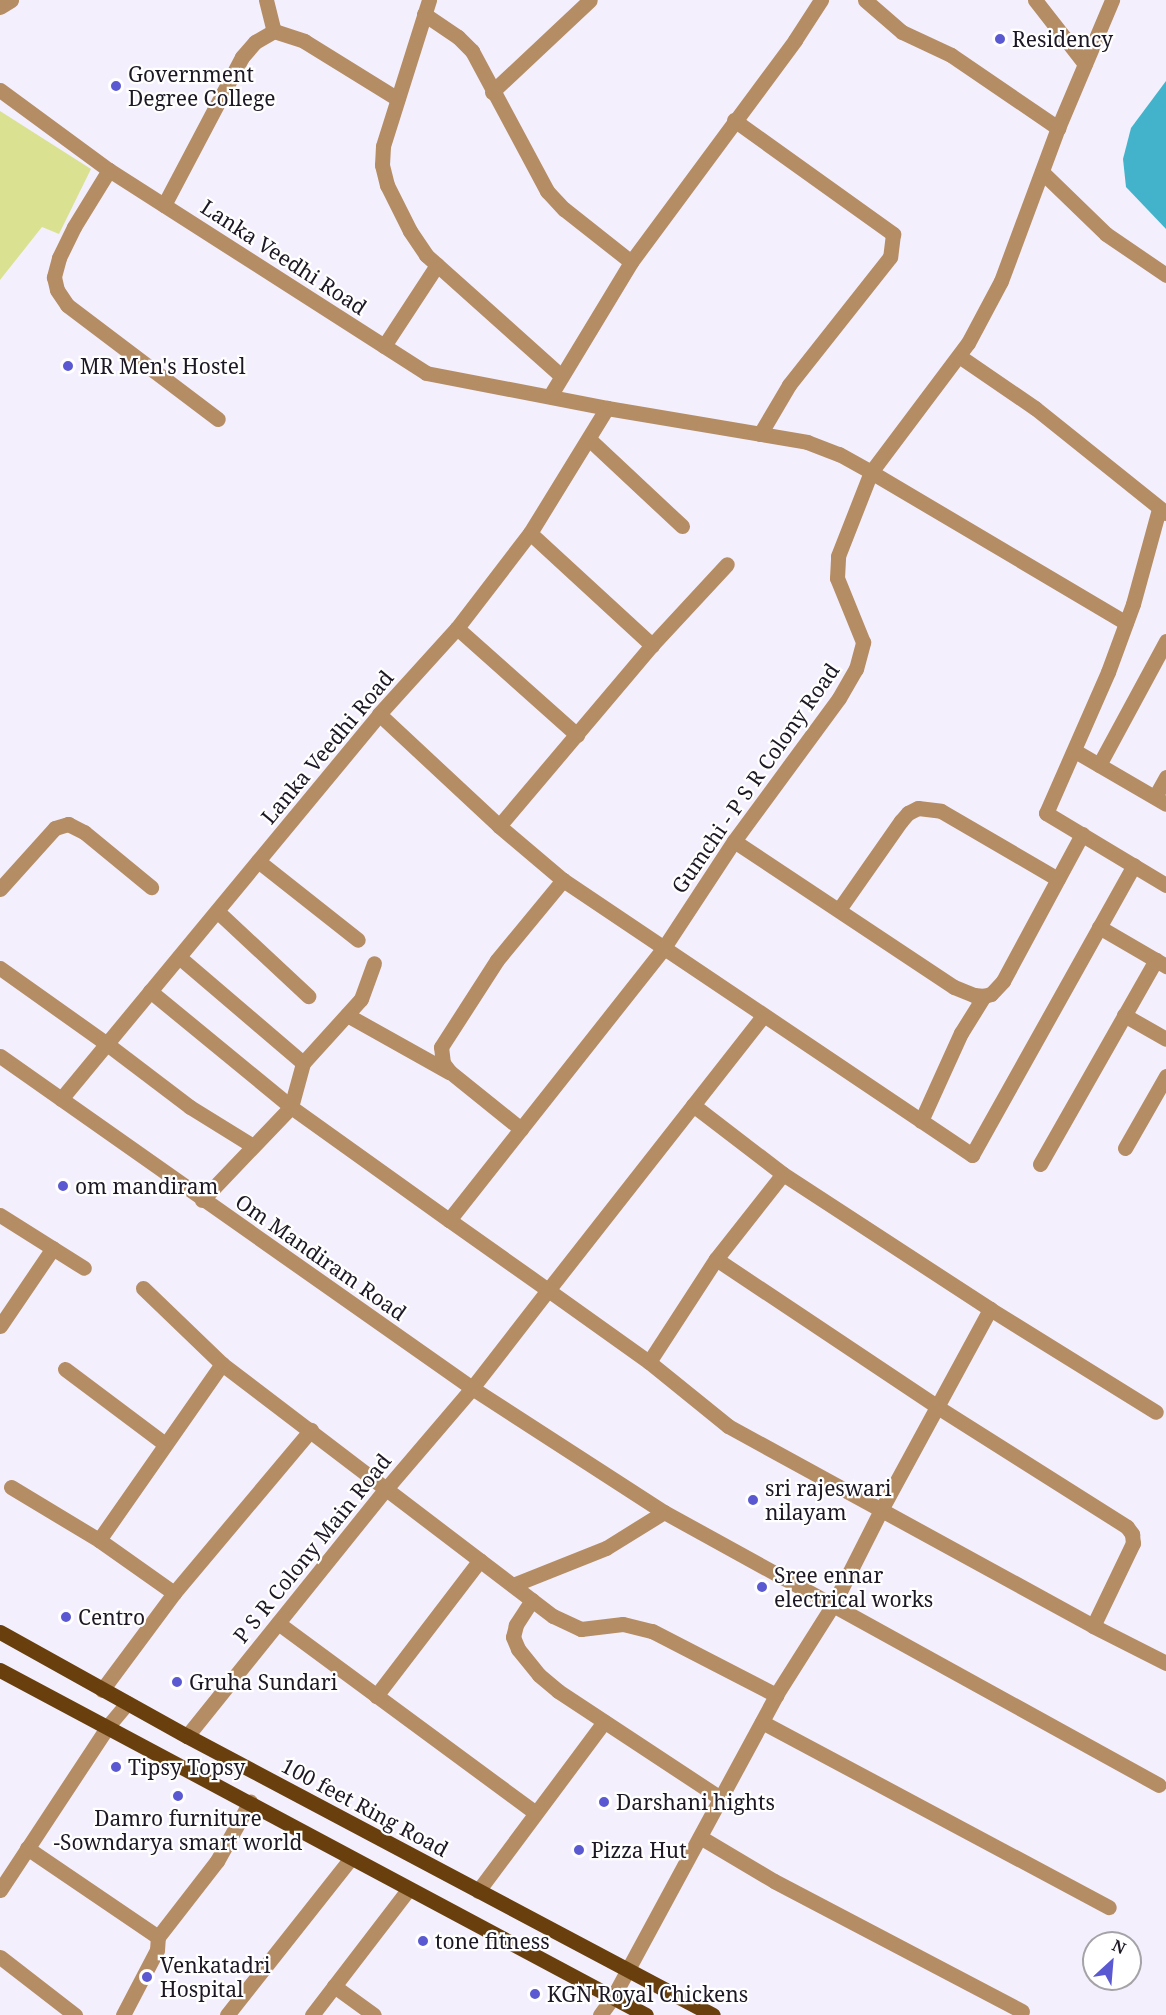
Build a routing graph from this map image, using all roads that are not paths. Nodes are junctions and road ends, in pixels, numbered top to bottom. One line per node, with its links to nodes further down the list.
1 (11, 0): 8 (street)
2 (266, 0): 10 (street)
3 (590, 0): 13 (street)
4 (821, 0): 15 (street)
5 (865, 0): 16 (street)
6 (1035, 0): 11 (street)
7 (1112, 0): 11 (street, Gumchi - P S R Colony Road)
8 (0, 7)
9 (426, 7): 13 (street); 14 (street)
10 (274, 31): 14 (street); 19 (street)
11 (1085, 64): 16 (street, Gumchi - P S R Colony Road)
12 (0, 90): 17 (street, Lanka Veedhi Road)
13 (492, 92): 20 (street)
14 (398, 99): 21 (street)
15 (734, 120): 20 (street); 29 (street)
16 (1058, 128): 18 (street, Gumchi - P S R Colony Road)
17 (109, 170): 19 (street, Lanka Veedhi Road); 28 (street)
18 (1042, 172): 22 (street); 24 (street, Gumchi - P S R Colony Road)
19 (164, 206): 23 (street, Lanka Veedhi Road)
20 (632, 262): 25 (street)
21 (437, 265): 23 (street); 25 (street)
22 (1166, 275)
23 (384, 346): 26 (street, Lanka Veedhi Road)
24 (959, 356): 31 (street, Gumchi - P S R Colony Road); 32 (street)
25 (560, 375): 26 (street)
26 (550, 396): 27 (street, Lanka Veedhi Road)
27 (607, 408): 29 (street, Lanka Veedhi Road); 30 (street, Lanka Veedhi Road)
28 (219, 419)
29 (760, 434): 31 (street, Lanka Veedhi Road)
30 (590, 440): 33 (street); 34 (street, Lanka Veedhi Road)
31 (871, 472): 36 (street, Lanka Veedhi Road); 48 (street, Gumchi - P S R Colony Road)
32 (1162, 511): 36 (street)
33 (682, 526)
34 (530, 533): 37 (street, Lanka Veedhi Road); 39 (street)
35 (727, 564): 39 (street)
36 (1126, 623): 42 (street)
37 (457, 628): 40 (street, Lanka Veedhi Road); 41 (street)
38 (1166, 641): 43 (street)
39 (652, 645): 41 (street)
40 (380, 714): 46 (street); 49 (street, Lanka Veedhi Road)
41 (577, 735): 46 (street)
42 (1075, 751): 43 (street); 47 (street)
43 (1100, 765): 45 (street)
44 (1166, 777): 45 (street)
45 (1160, 800)
46 (499, 826): 52 (street)
47 (1082, 834): 50 (street); 51 (street)
48 (734, 841): 56 (street); 60 (street, Gumchi - P S R Colony Road)
49 (258, 861): 57 (street, Lanka Veedhi Road); 59 (street)
50 (1134, 865): 53 (street); 58 (street)
51 (1058, 879): 56 (street); 67 (street)
52 (563, 880): 60 (street); 75 (street)
53 (1166, 885)
54 (151, 887): 55 (street)
55 (0, 889)
56 (840, 908): 67 (street)
57 (217, 911): 61 (street, Lanka Veedhi Road); 66 (street)
58 (1099, 927): 63 (street); 80 (street)
59 (358, 940)
60 (663, 949): 70 (street); 81 (street, Gumchi - P S R Colony Road)
61 (179, 957): 65 (street, Lanka Veedhi Road); 74 (street)
62 (374, 963): 68 (street)
63 (1161, 963): 69 (street)
64 (0, 968): 72 (street)
65 (150, 991): 72 (street, Lanka Veedhi Road); 79 (street)
66 (308, 996)
67 (984, 996): 80 (street)
68 (347, 1015): 74 (street); 75 (street)
69 (1124, 1015): 71 (street); 84 (street)
70 (763, 1016): 78 (street); 80 (street)
71 (1166, 1039)
72 (107, 1044): 77 (street, Lanka Veedhi Road); 82 (street)
73 (0, 1056): 77 (street, Om Mandiram Road)
74 (303, 1063): 79 (street)
75 (450, 1072): 81 (street)
76 (1166, 1076): 83 (street)
77 (61, 1099): 86 (street, Om Mandiram Road)
78 (693, 1105): 85 (street); 93 (street)
79 (291, 1107): 82 (street); 88 (street)
80 (921, 1121)
81 (521, 1129): 88 (street, Gumchi - P S R Colony Road)
82 (253, 1146): 86 (street)
83 (1125, 1148)
84 (1040, 1164)
85 (783, 1174): 90 (street); 94 (street)
86 (202, 1200): 99 (street, Om Mandiram Road)
87 (0, 1215): 89 (street)
88 (449, 1220): 93 (street)
89 (53, 1248): 91 (street); 95 (street)
90 (716, 1259): 96 (street); 100 (street)
91 (84, 1268)
92 (143, 1288): 97 (street)
93 (548, 1290): 96 (street); 99 (street)
94 (990, 1309): 100 (street); 101 (street)
95 (0, 1326)
96 (649, 1362): 106 (street)
97 (222, 1364): 102 (street); 103 (street)
98 (65, 1369): 103 (street)
99 (472, 1388): 105 (street, P S R Colony Main Road); 107 (street, Om Mandiram Road)
100 (939, 1408): 106 (street); 115 (street)
101 (1156, 1412)
102 (311, 1430): 105 (street); 111 (street)
103 (165, 1444): 108 (street)
104 (11, 1487): 108 (street)
105 (385, 1490): 109 (street); 114 (street, P S R Colony Main Road)
106 (881, 1510): 113 (street); 115 (street)
107 (664, 1512): 110 (street); 113 (street, Om Mandiram Road)
108 (99, 1540): 111 (street)
109 (480, 1560): 110 (street); 121 (street)
110 (513, 1585): 112 (street)
111 (174, 1593): 119 (street)
112 (532, 1600): 120 (street); 123 (street)
113 (833, 1605): 120 (street); 127 (street, Om Mandiram Road)
114 (278, 1623): 121 (street); 126 (street, P S R Colony Main Road)
115 (1093, 1626): 117 (street)
116 (0, 1632): 119 (main road, 100 feet Ring Road)
117 (1166, 1663)
118 (0, 1670): 125 (main road)
119 (102, 1690): 122 (main road, 100 feet Ring Road)
120 (776, 1695): 124 (street)
121 (376, 1696): 130 (street)
122 (127, 1703): 125 (street); 126 (main road, 100 feet Ring Road)
123 (604, 1722): 128 (street); 130 (street)
124 (762, 1722): 128 (street); 137 (street)
125 (108, 1726): 129 (main road); 132 (street)
126 (187, 1736): 136 (main road, 100 feet Ring Road)
127 (1159, 1785)
128 (720, 1798): 131 (street)
129 (250, 1802): 133 (main road); 138 (street)
130 (536, 1813): 136 (street)
131 (700, 1837): 140 (street); 143 (street)
132 (27, 1848): 134 (street); 138 (street)
133 (350, 1859): 135 (main road); 146 (street)
134 (0, 1890)
135 (408, 1890): 141 (street); 142 (main road)
136 (478, 1891): 140 (main road, 100 feet Ring Road)
137 (1109, 1907)
138 (158, 1937): 145 (street)
139 (0, 1957): 144 (street)
140 (627, 1970): 142 (street); 151 (main road, 100 feet Ring Road)
141 (334, 1986): 147 (street); 148 (street)
142 (613, 1997): 149 (street); 150 (main road)
143 (1022, 2011)
144 (75, 2015)
145 (123, 2015)
146 (227, 2015)
147 (312, 2015)
148 (374, 2015)
149 (600, 2015)
150 (646, 2015)
151 (713, 2015)

